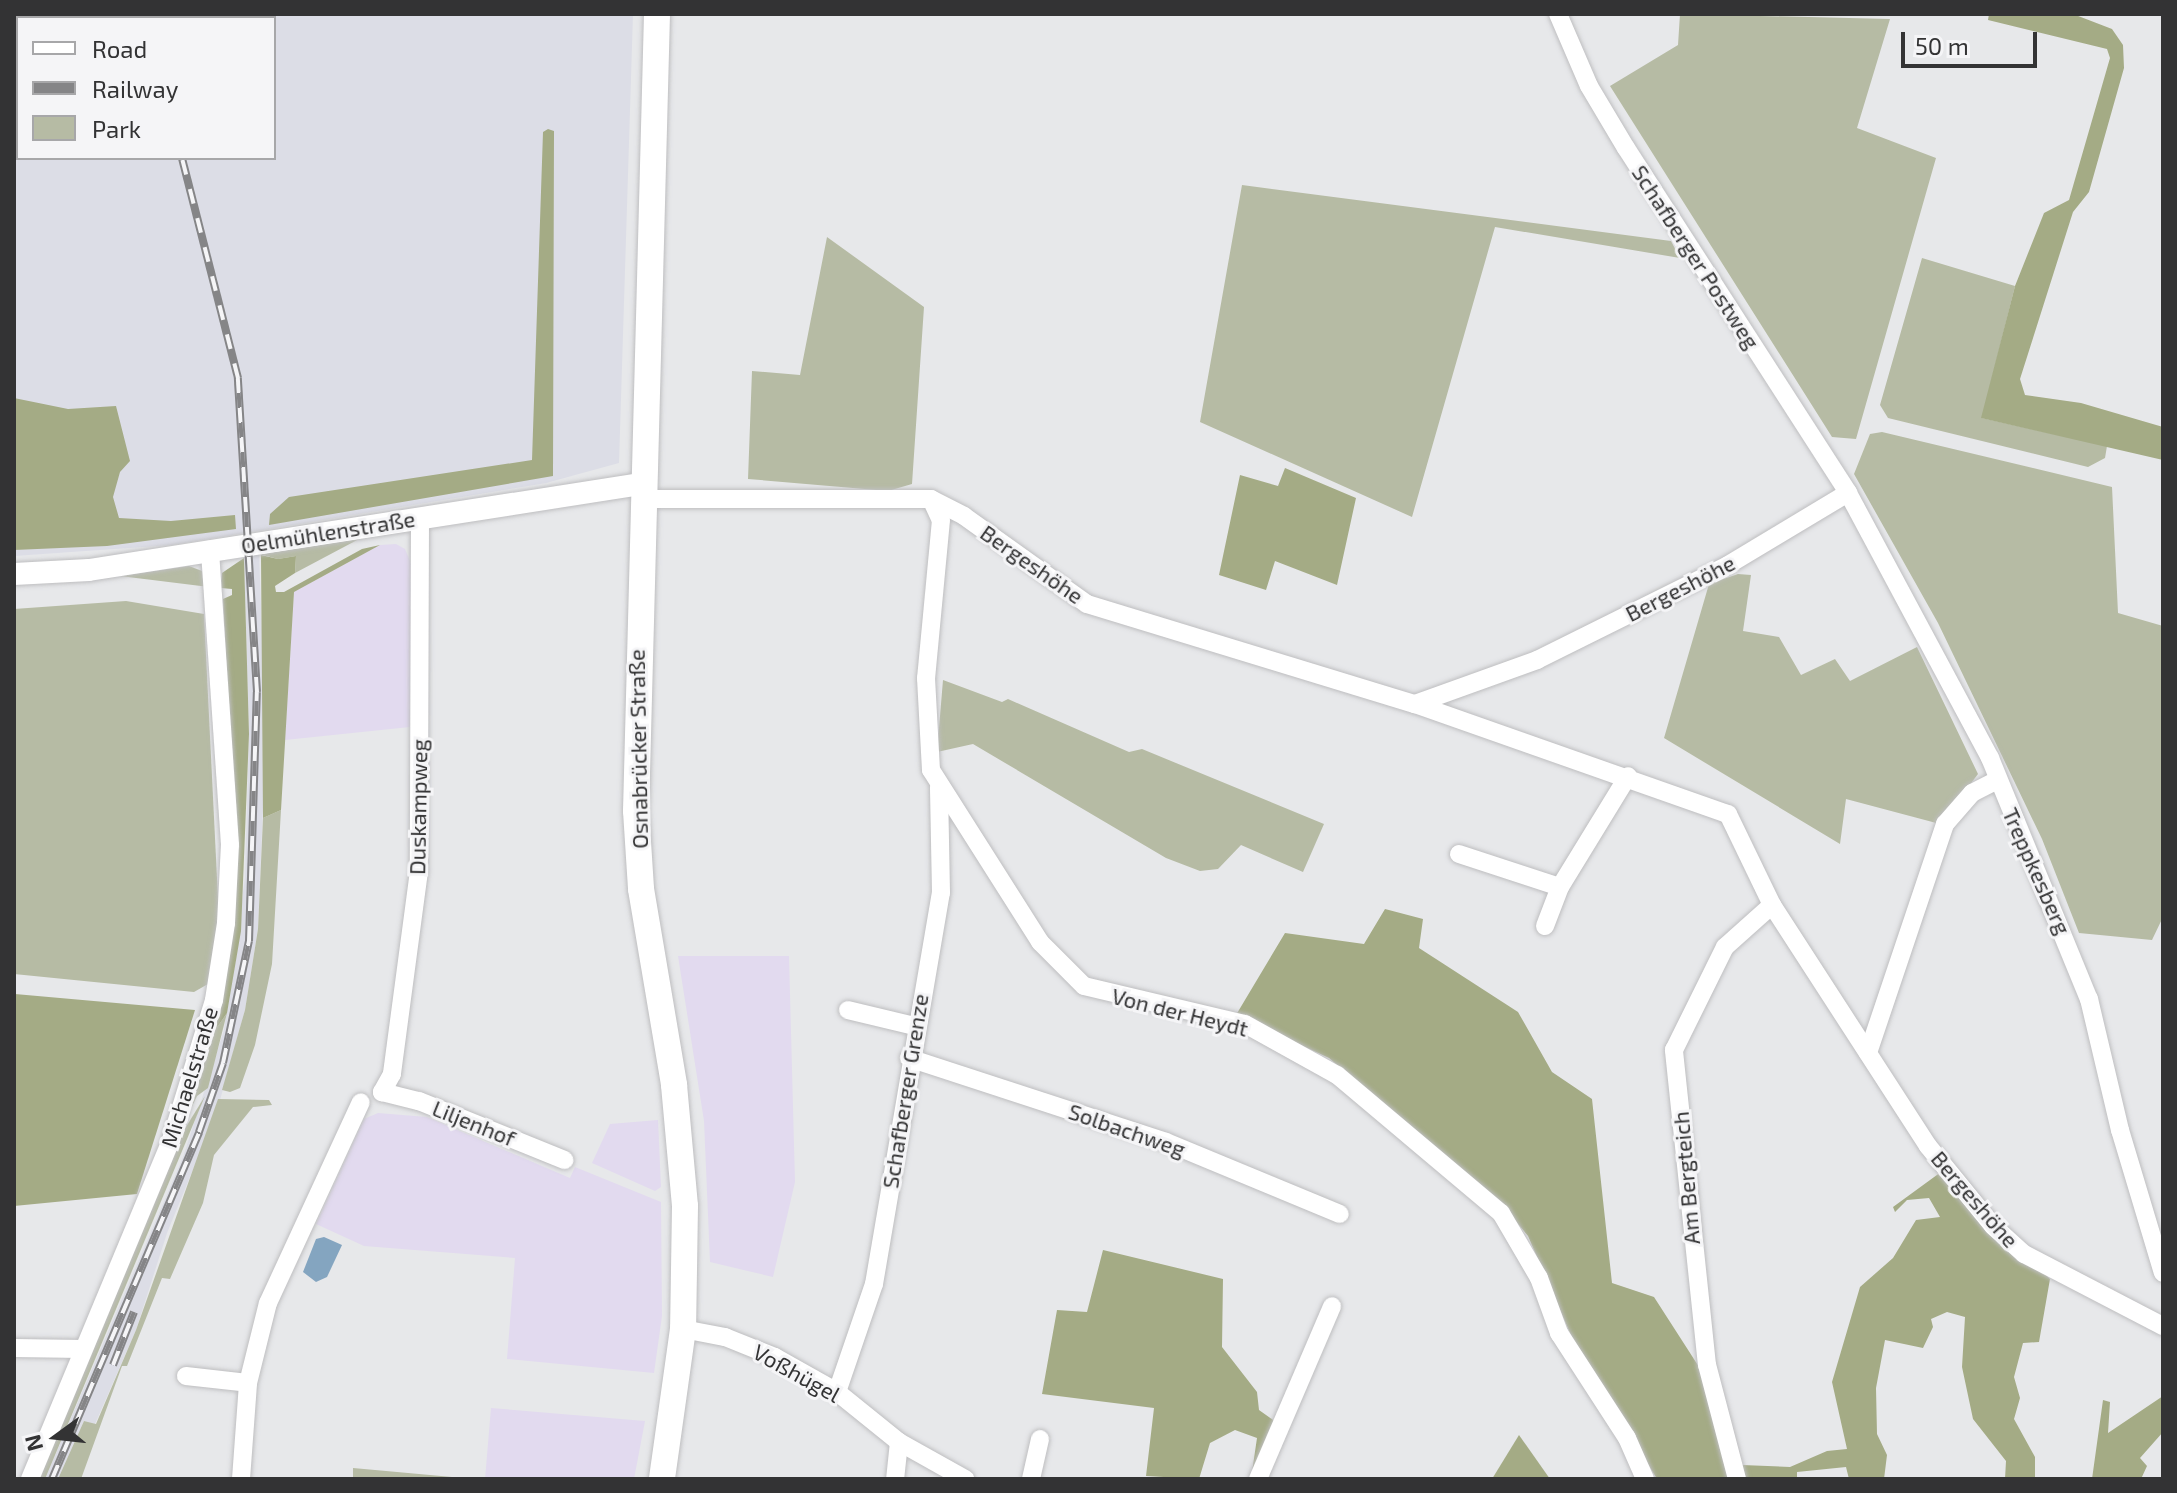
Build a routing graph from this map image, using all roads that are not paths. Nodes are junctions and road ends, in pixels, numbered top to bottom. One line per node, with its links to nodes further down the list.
1 (657, 14): 3 (main road, Osnabrücker Straße)
2 (1558, 14): 4 (street, Schafberger Postweg)
3 (641, 492): 5 (street, Bergeshöhe); 6 (street, Oelmühlenstraße); 29 (main road, Osnabrücker Straße)
4 (1848, 493): 9 (street, Bergeshöhe); 11 (street, Treppkesberg)
5 (931, 499): 9 (street, Bergeshöhe); 12 (street, Von der Heydt)
6 (420, 518): 7 (street, Oelmühlenstraße); 21 (street, Duskampweg)
7 (210, 550): 8 (street, Oelmühlenstraße); 31 (street, Michaelstraße)
8 (14, 574)
9 (1415, 704): 10 (street, Bergeshöhe)
10 (1628, 776): 14 (street); 15 (street, Bergeshöhe)
11 (1997, 780): 19 (street); 25 (street, Treppkesberg)
12 (938, 784): 18 (street, Schafberger Grenze); 44 (street, Von der Heydt)
13 (1459, 854): 14 (street)
14 (1560, 887): 16 (street)
15 (1772, 905): 19 (street, Bergeshöhe); 45 (street, Am Bergteich)
16 (1545, 926)
17 (848, 1010): 18 (street)
18 (914, 1026): 20 (street, Schafberger Grenze)
19 (1868, 1053): 28 (street, Bergeshöhe)
20 (909, 1058): 24 (street, Solbachweg); 34 (street, Schafberger Grenze)
21 (382, 1092): 23 (street, Liljenhof)
22 (361, 1102): 33 (street)
23 (564, 1160)
24 (1340, 1214)
25 (2154, 1224): 26 (street, Treppkesberg)
26 (2163, 1273)
27 (1332, 1306): 43 (street)
28 (2163, 1326)
29 (683, 1329): 34 (street, Voßhügel); 39 (main road, Osnabrücker Straße)
30 (14, 1348): 31 (street)
31 (83, 1349): 37 (street, Michaelstraße)
32 (186, 1376): 33 (street)
33 (248, 1383): 38 (street)
34 (837, 1392): 36 (street, Voßhügel)
35 (1040, 1439): 42 (street)
36 (899, 1442): 40 (street); 41 (street, Voßhügel)
37 (30, 1479)
38 (241, 1479)
39 (662, 1479)
40 (895, 1479)
41 (965, 1479)
42 (1031, 1479)
43 (1258, 1479)
44 (1645, 1479)
45 (1737, 1479)

